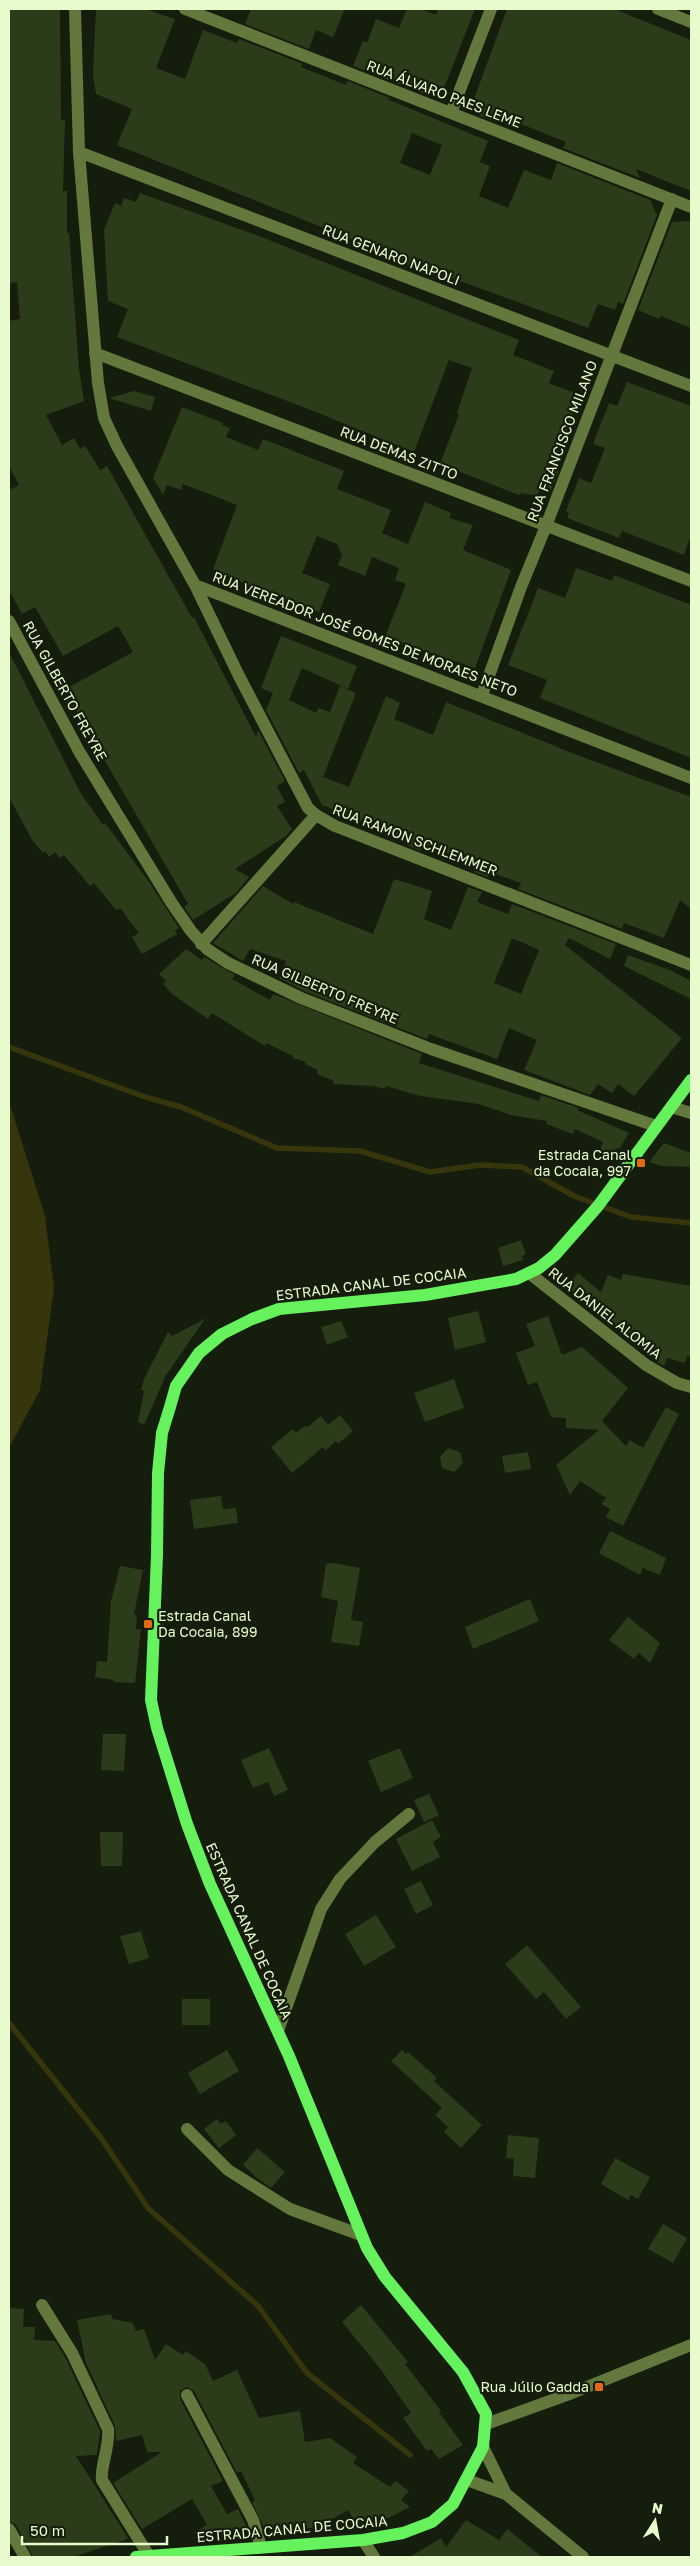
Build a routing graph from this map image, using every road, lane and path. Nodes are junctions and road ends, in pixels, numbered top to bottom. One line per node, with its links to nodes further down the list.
1 (74, 9): 7 (street, RUA VEREADOR JOSÉ GOMES DE MORAES NETO)
2 (185, 9): 6 (street, RUA ÁLVARO PAES LEME)
3 (491, 9): 6 (street)
4 (658, 9): 5 (street)
5 (691, 22)
6 (451, 113): 8 (street, RUA ÁLVARO PAES LEME)
7 (79, 152): 10 (street, RUA VEREADOR JOSÉ GOMES DE MORAES NETO); 11 (street, RUA GENARO NAPOLI)
8 (672, 199): 9 (street, RUA ÁLVARO PAES LEME); 11 (street, RUA FRANCISCO MILANO)
9 (691, 207)
10 (96, 353): 13 (street, RUA DEMAS ZITTO); 15 (street, RUA VEREADOR JOSÉ GOMES DE MORAES NETO)
11 (610, 354): 12 (street, RUA GENARO NAPOLI); 13 (street, RUA FRANCISCO MILANO)
12 (691, 386)
13 (546, 526): 14 (street, RUA DEMAS ZITTO); 17 (street, RUA FRANCISCO MILANO)
14 (691, 581)
15 (195, 585): 17 (street, RUA VEREADOR JOSÉ GOMES DE MORAES NETO); 19 (street, RUA RAMON SCHLEMMER)
16 (9, 621): 20 (street, RUA GILBERTO FREYRE)
17 (482, 695): 18 (street, RUA VEREADOR JOSÉ GOMES DE MORAES NETO)
18 (691, 778)
19 (316, 815): 20 (street); 21 (street, RUA RAMON SCHLEMMER)
20 (202, 944): 25 (street, RUA GILBERTO FREYRE)
21 (691, 965)
22 (691, 1080): 23 (main road, ESTRADA CANAL DE COCAIA)
23 (671, 1107): 24 (street); 25 (main road, ESTRADA CANAL DE COCAIA)
24 (691, 1113)
25 (656, 1126): 26 (main road, ESTRADA CANAL DE COCAIA)
26 (529, 1273): 27 (street, RUA DANIEL ALOMIA); 29 (main road, ESTRADA CANAL DE COCAIA)
27 (691, 1387)
28 (409, 1814): 29 (street)
29 (278, 2031): 31 (main road, ESTRADA CANAL DE COCAIA)
30 (187, 2129): 31 (street)
31 (361, 2235): 35 (main road, ESTRADA CANAL DE COCAIA)
32 (42, 2305): 44 (street)
33 (691, 2345): 35 (street)
34 (187, 2395): 41 (street)
35 (486, 2424): 36 (main road, ESTRADA CANAL DE COCAIA)
36 (483, 2447): 37 (main road, ESTRADA CANAL DE COCAIA); 38 (street)
37 (467, 2480): 38 (street); 40 (main road, ESTRADA CANAL DE COCAIA)
38 (506, 2494): 46 (street)
39 (9, 2529): 43 (street)
40 (363, 2540): 41 (main road, ESTRADA CANAL DE COCAIA); 45 (street)
41 (261, 2547): 42 (main road, ESTRADA CANAL DE COCAIA)
42 (217, 2554): 44 (main road, ESTRADA CANAL DE COCAIA)
43 (25, 2557)
44 (142, 2557)
45 (374, 2557)
46 (583, 2557)

